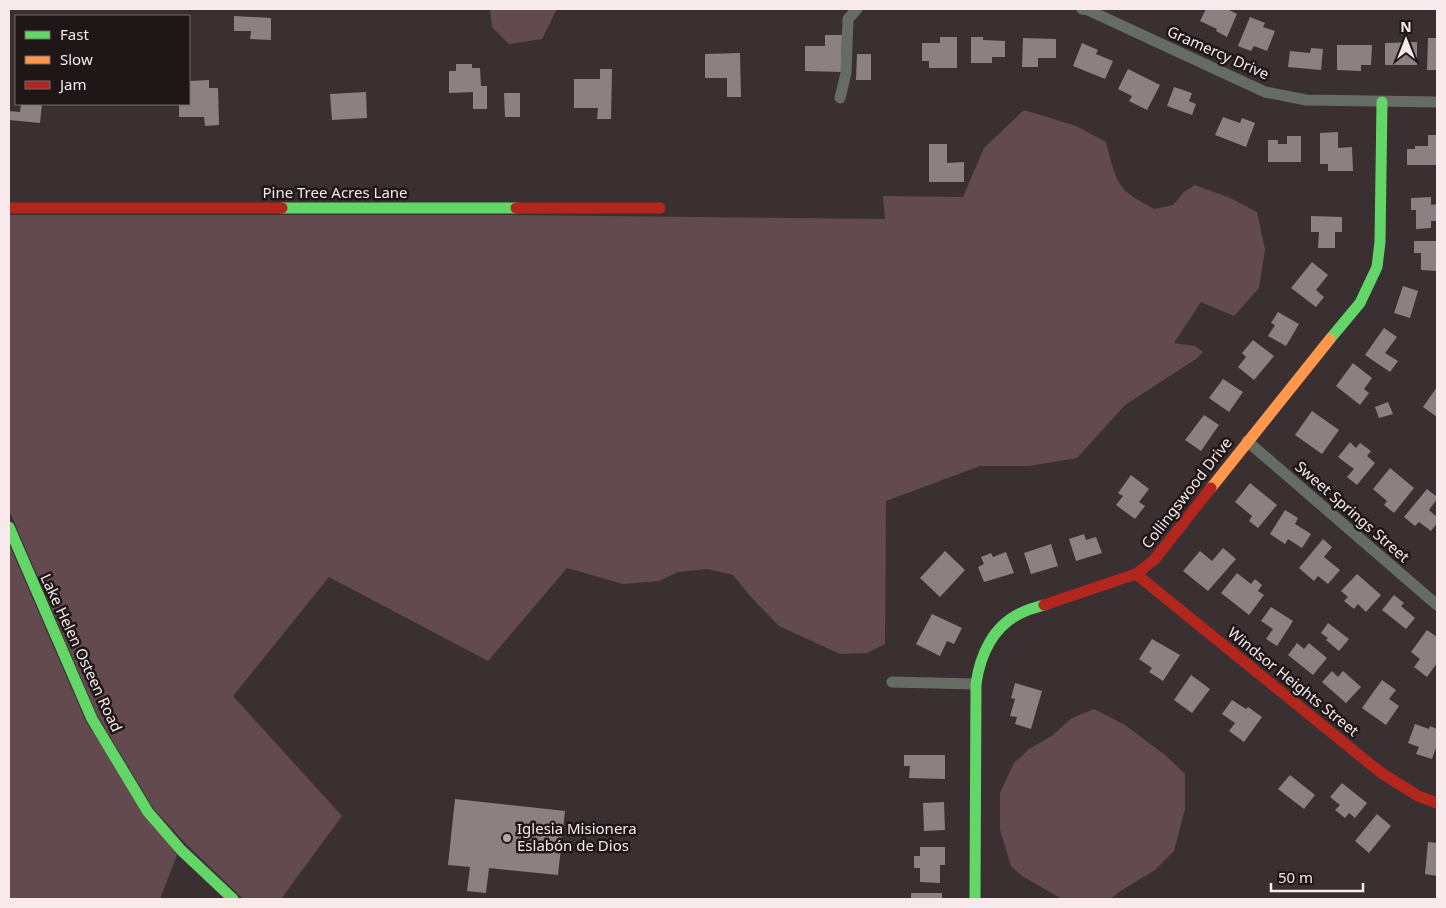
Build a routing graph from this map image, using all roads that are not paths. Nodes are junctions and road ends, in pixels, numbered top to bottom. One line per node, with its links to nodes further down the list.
1 (857, 9): 3 (street)
2 (1082, 9): 4 (street, Gramercy Drive)
3 (840, 98)
4 (1382, 102): 5 (street, Gramercy Drive); 8 (street, Collingswood Drive)
5 (1437, 102)
6 (9, 208): 7 (street, Pine Tree Acres Lane)
7 (660, 208)
8 (1247, 441): 10 (street, Collingswood Drive); 11 (street, Sweet Springs Street)
9 (9, 526): 15 (street, Lake Helen Osteen Road)
10 (1136, 574): 13 (street, Collingswood Drive); 14 (street, Windsor Heights Street)
11 (1437, 604)
12 (892, 682): 13 (street)
13 (976, 684): 16 (street, Collingswood Drive)
14 (1437, 803)
15 (233, 899)
16 (975, 899)

